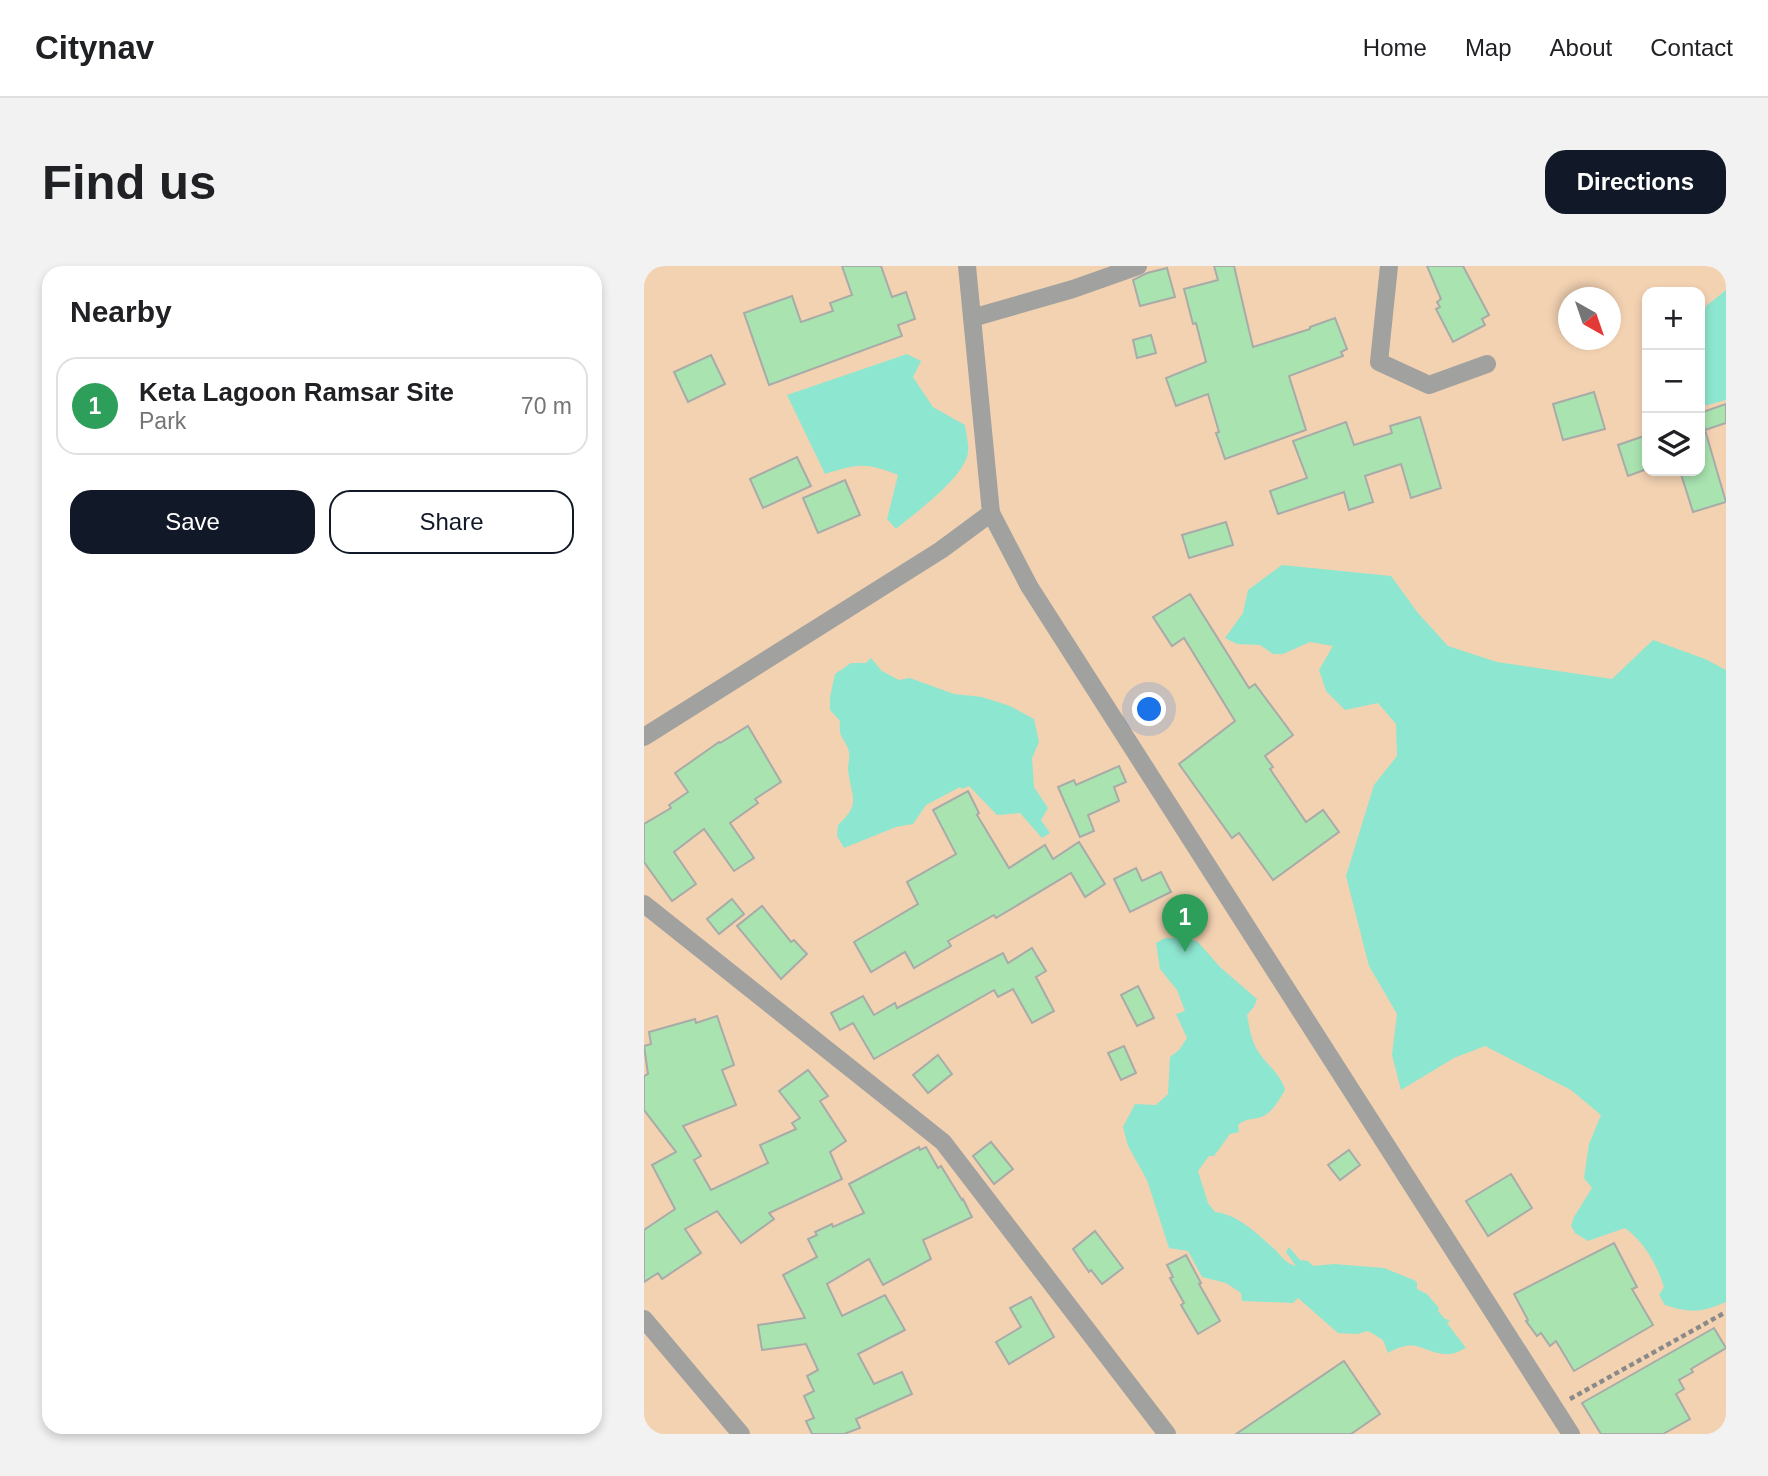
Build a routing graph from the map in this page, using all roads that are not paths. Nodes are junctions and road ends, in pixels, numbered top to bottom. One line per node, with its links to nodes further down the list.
1 (967, 266): 4 (street)
2 (1138, 266): 4 (street)
3 (1389, 266): 5 (street)
4 (972, 318): 6 (street)
5 (1487, 364)
6 (991, 513): 7 (street); 12 (street)
7 (644, 737)
8 (644, 904): 11 (street)
9 (644, 1319): 10 (street)
10 (741, 1434)
11 (1167, 1434)
12 (1571, 1434)

